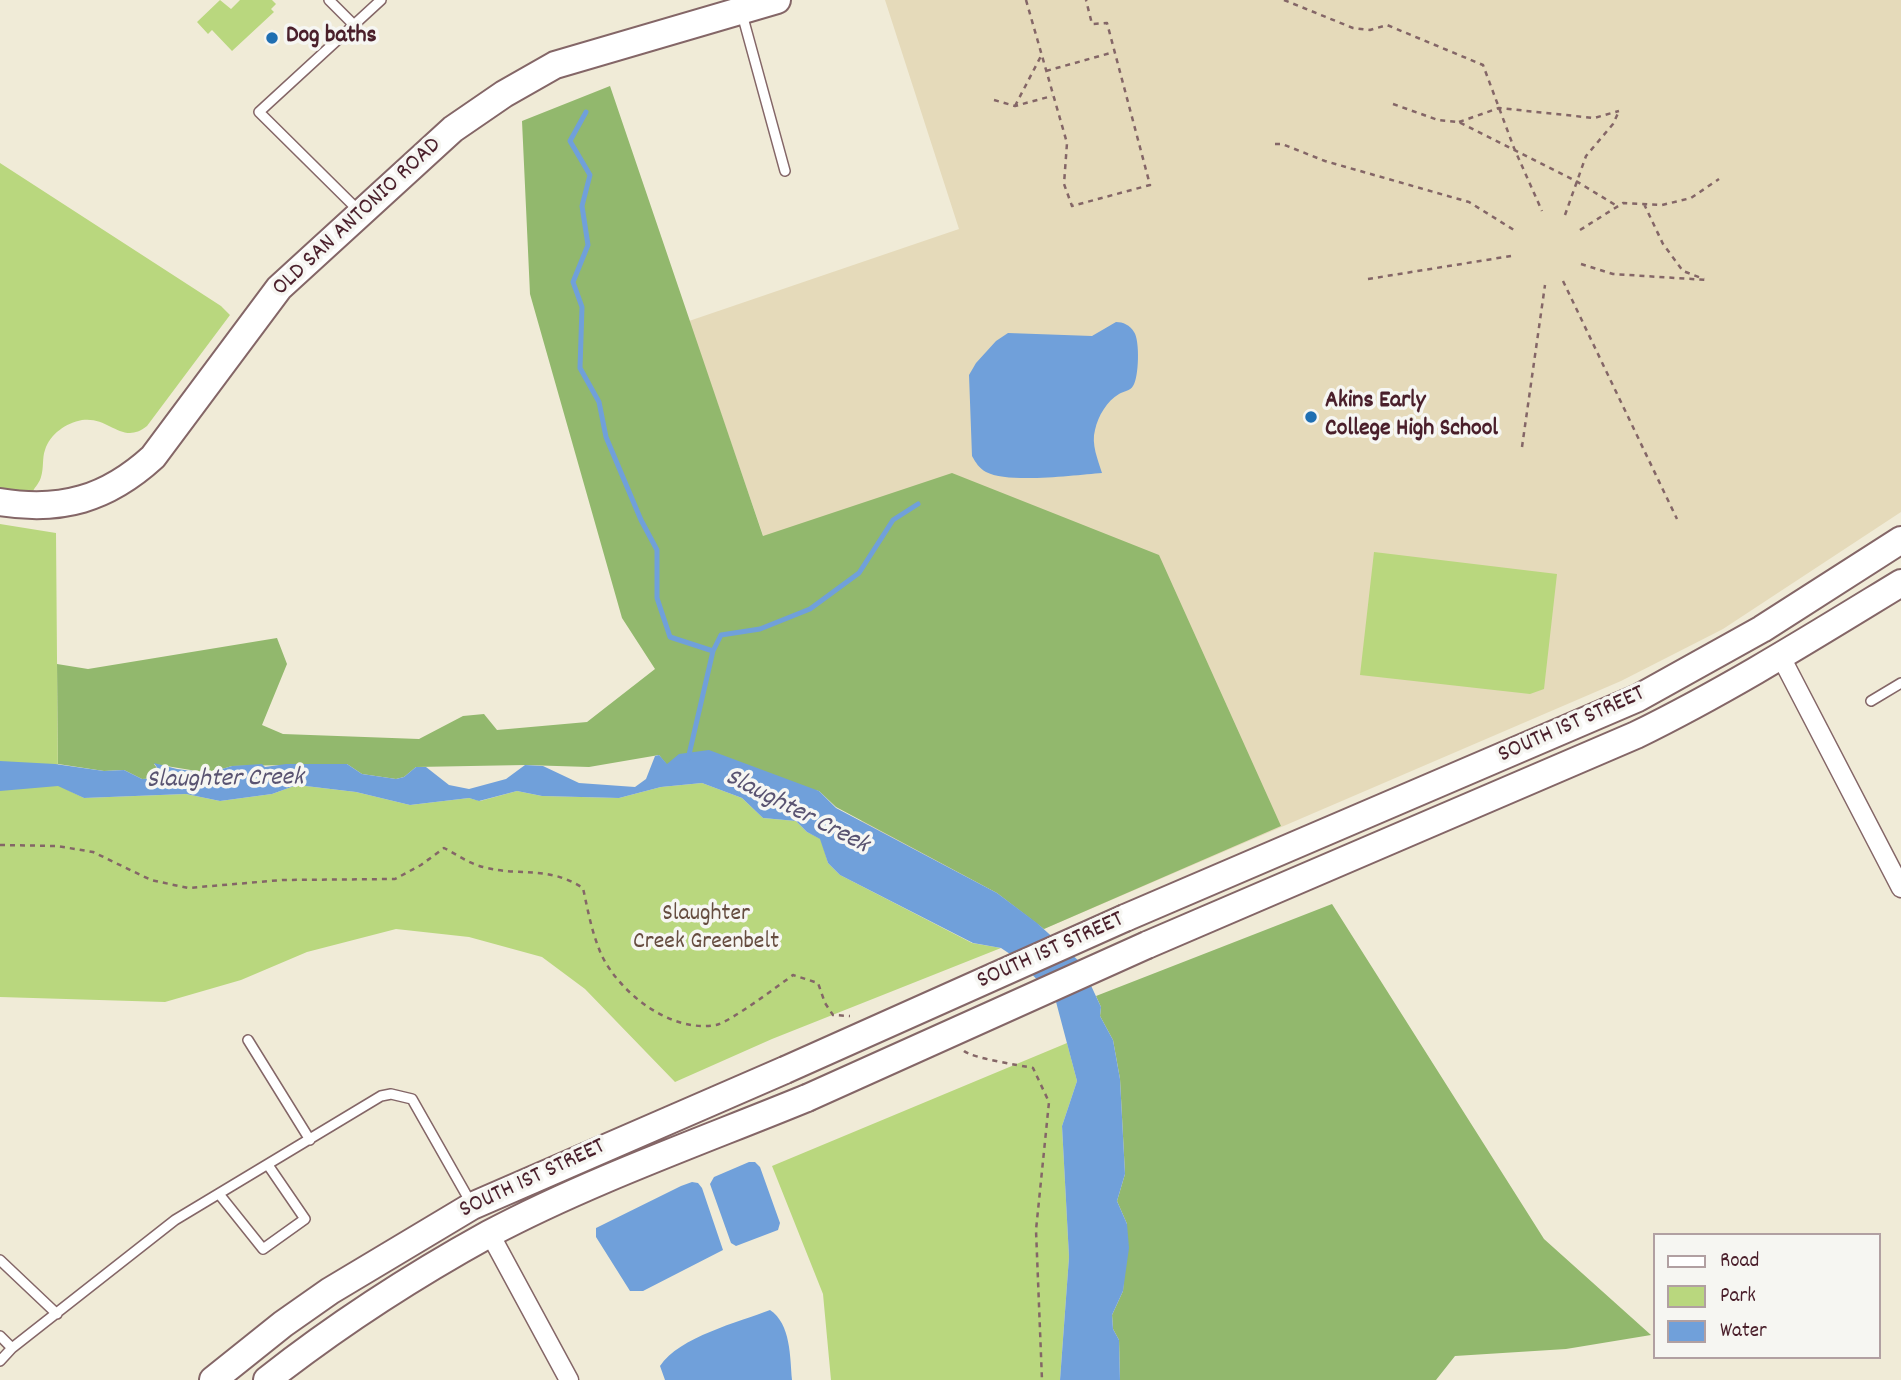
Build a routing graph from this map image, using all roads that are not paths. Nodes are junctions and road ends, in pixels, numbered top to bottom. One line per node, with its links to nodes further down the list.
1 (330, 0): 5 (lane)
2 (381, 0): 5 (lane)
3 (778, 0): 4 (main road, OLD SAN ANTONIO ROAD)
4 (741, 11): 6 (lane); 7 (main road, OLD SAN ANTONIO ROAD)
5 (355, 25): 7 (lane)
6 (785, 172)
7 (362, 214): 8 (main road, OLD SAN ANTONIO ROAD)
8 (0, 502)
9 (1901, 540): 19 (main road, SOUTH 1ST STREET, bridge)
10 (1901, 583): 11 (main road, SOUTH 1ST STREET)
11 (1781, 657): 14 (street); 20 (main road, SOUTH 1ST STREET, bridge)
12 (1901, 683): 13 (lane)
13 (1871, 701)
14 (1901, 888)
15 (248, 1040): 16 (lane)
16 (310, 1140): 17 (lane); 19 (lane)
17 (268, 1164): 18 (lane); 18 (lane)
18 (219, 1194): 22 (lane)
19 (472, 1206): 20 (main road); 26 (main road, SOUTH 1ST STREET)
20 (490, 1234): 27 (main road, SOUTH 1ST STREET); 28 (street)
21 (0, 1260): 22 (lane)
22 (57, 1314): 24 (lane)
23 (0, 1336): 24 (lane)
24 (12, 1348): 25 (lane)
25 (0, 1361)
26 (213, 1380)
27 (267, 1380)
28 (569, 1380)

